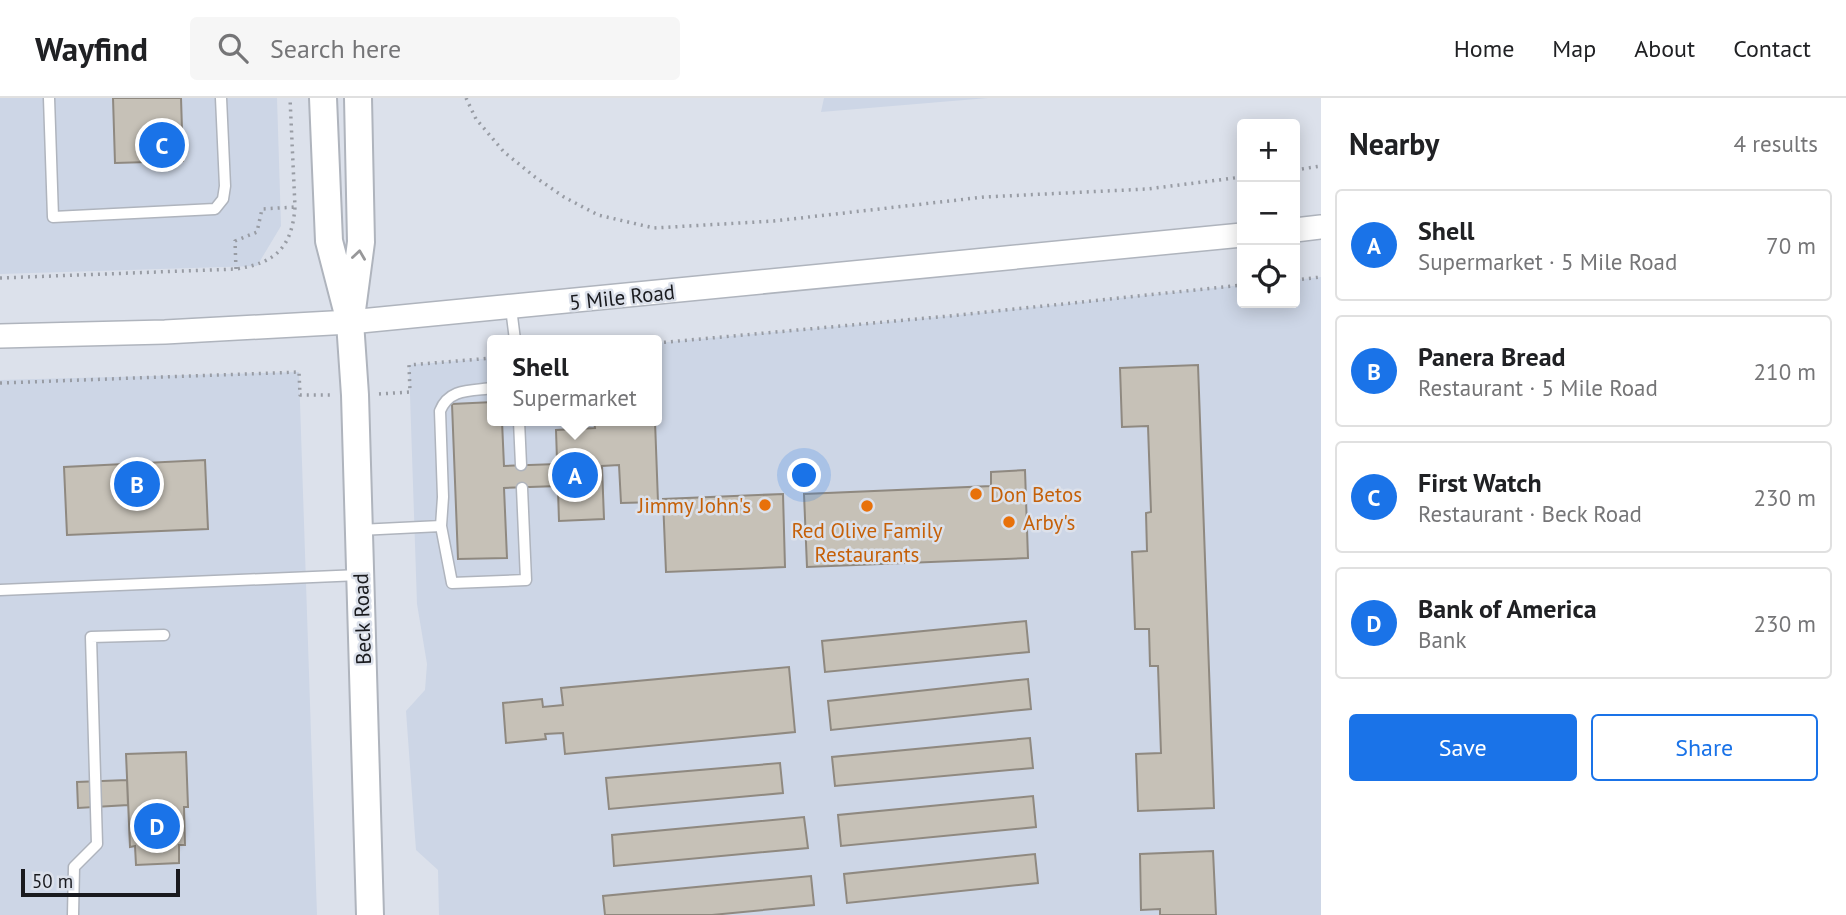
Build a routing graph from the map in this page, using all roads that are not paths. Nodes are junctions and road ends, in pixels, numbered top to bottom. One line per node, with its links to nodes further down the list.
1 (49, 98): 2 (lane)
2 (221, 98)
3 (323, 98): 9 (main road, Beck Road)
4 (358, 98): 9 (main road, Beck Road, one-way to 4)
5 (1321, 227): 6 (street)
6 (1300, 229)
7 (1237, 235): 8 (street, 5 Mile Road)
8 (511, 308): 9 (street, 5 Mile Road); 10 (lane)
9 (350, 322): 11 (street, 5 Mile Road); 17 (main road, Beck Road)
10 (514, 335)
11 (0, 336)
12 (487, 389): 16 (lane)
13 (519, 426): 14 (lane)
14 (521, 465)
15 (522, 488): 16 (lane)
16 (441, 526): 17 (lane)
17 (358, 530): 18 (main road, Beck Road)
18 (361, 575): 19 (lane); 22 (main road, Beck Road)
19 (0, 590)
20 (164, 635): 21 (lane)
21 (73, 915)
22 (370, 915)

